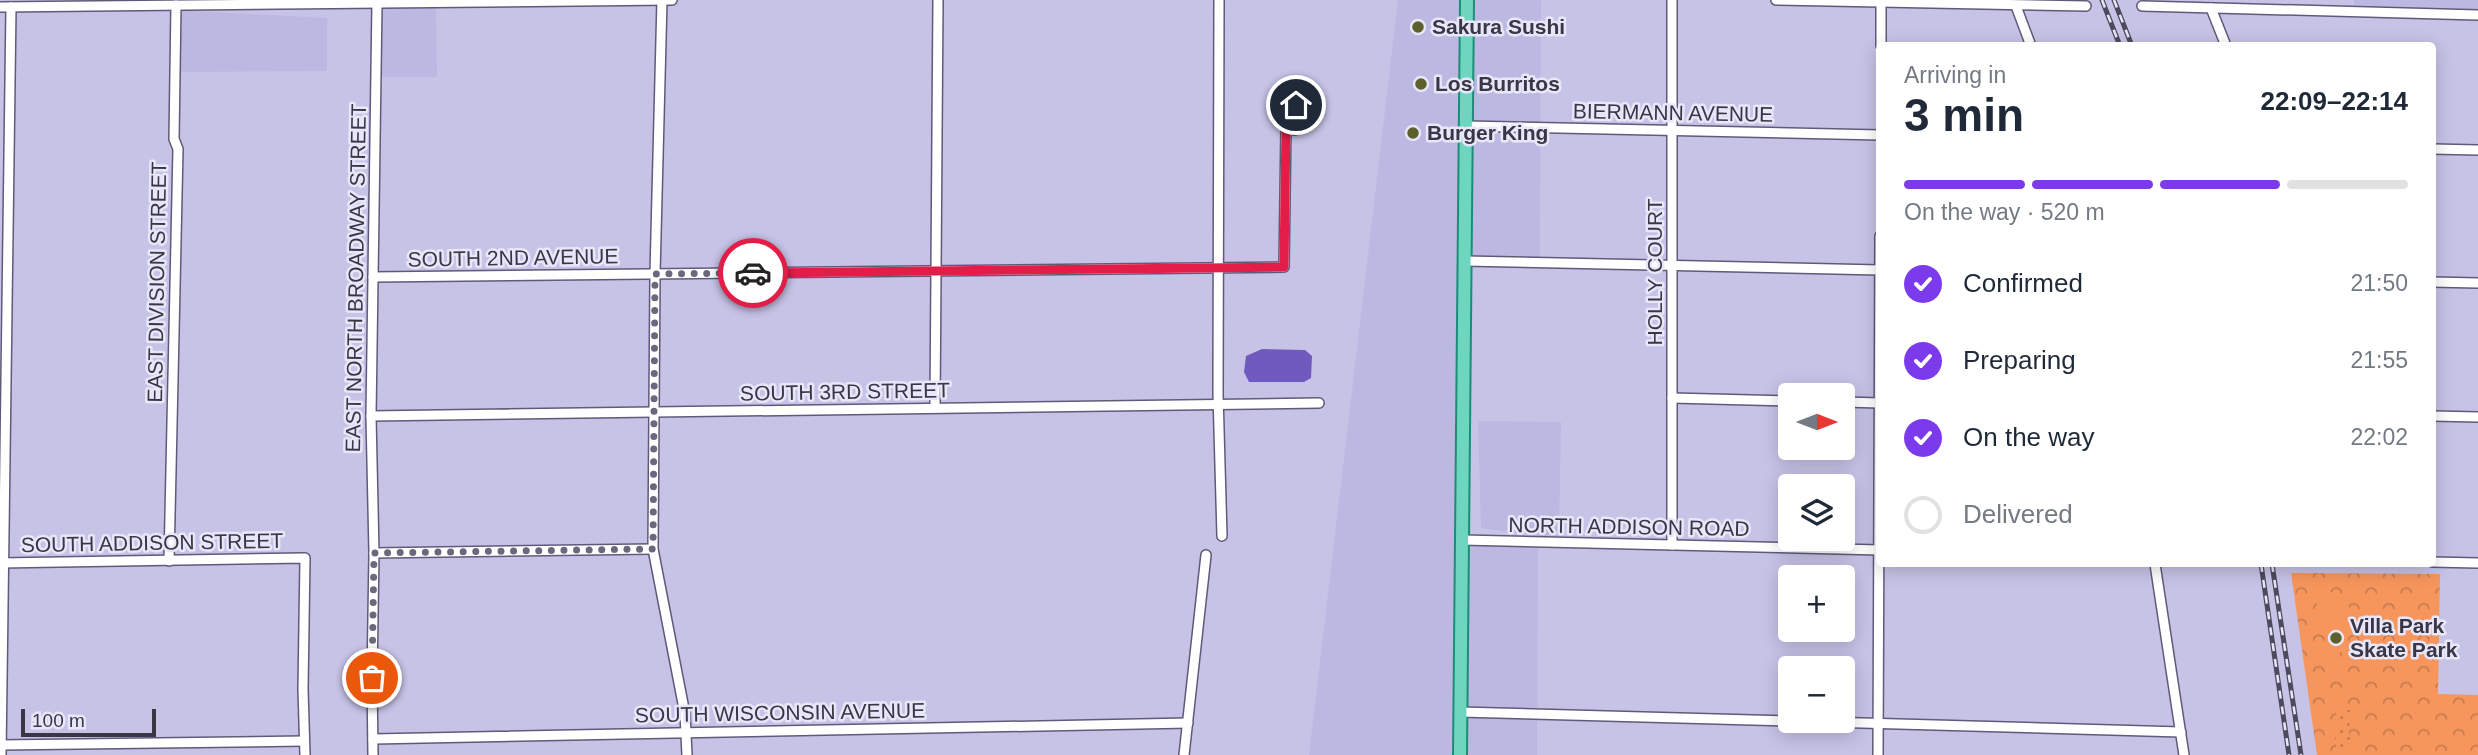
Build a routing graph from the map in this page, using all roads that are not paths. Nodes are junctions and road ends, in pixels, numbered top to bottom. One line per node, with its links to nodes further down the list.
1 (662, 0): 2 (street); 10 (street); 35 (street)
2 (672, 0)
3 (938, 0): 34 (street)
4 (1219, 0): 32 (street)
5 (1467, 0): 24 (main road)
6 (1672, 0): 25 (street, HOLLY COURT)
7 (1776, 0): 8 (street)
8 (1881, 2): 13 (street); 20 (street)
9 (196, 3): 10 (street); 11 (street)
10 (377, 3): 36 (street, EAST NORTH BROADWAY STREET)
11 (176, 5): 17 (street); 58 (street, EAST DIVISION STREET)
12 (2284, 5): 18 (street); 19 (street)
13 (2016, 6): 14 (street); 21 (street)
14 (2086, 6)
15 (2142, 6): 18 (street)
16 (0, 7): 17 (street)
17 (11, 7): 29 (street)
18 (2211, 8): 22 (street)
19 (2478, 15)
20 (1881, 42)
21 (2030, 42)
22 (2224, 42)
23 (1286, 126): 32 (street, SOUTH 2ND AVENUE)
24 (1465, 127): 25 (street, BIERMANN AVENUE); 30 (main road)
25 (1672, 131): 26 (street, BIERMANN AVENUE); 31 (street, HOLLY COURT)
26 (1876, 135)
27 (2436, 149): 28 (street)
28 (2478, 150)
29 (5, 193): 39 (street)
30 (1464, 261): 31 (street); 52 (main road)
31 (1672, 265): 33 (street); 40 (street, HOLLY COURT)
32 (1219, 267): 34 (street, SOUTH 2ND AVENUE); 45 (street)
33 (1876, 270)
34 (936, 271): 35 (street, SOUTH 2ND AVENUE); 46 (street)
35 (655, 274): 36 (street, SOUTH 2ND AVENUE); 47 (street)
36 (373, 278): 48 (street, EAST NORTH BROADWAY STREET)
37 (2436, 282): 38 (street)
38 (2478, 283)
39 (4, 353): 60 (street)
40 (1672, 398): 41 (street); 53 (street, HOLLY COURT)
41 (1778, 401)
42 (1855, 402): 44 (street)
43 (1319, 403): 45 (street, SOUTH 3RD STREET)
44 (1876, 403)
45 (1218, 405): 46 (street, SOUTH 3RD STREET); 51 (street)
46 (935, 408): 47 (street, SOUTH 3RD STREET)
47 (654, 411): 48 (street, SOUTH 3RD STREET); 54 (street)
48 (371, 416): 56 (street, EAST NORTH BROADWAY STREET)
49 (2436, 416): 50 (street)
50 (2478, 417)
51 (1222, 536)
52 (1462, 540): 53 (street, NORTH ADDISON ROAD); 64 (main road)
53 (1672, 545): 55 (street, NORTH ADDISON ROAD)
54 (653, 549): 56 (street); 69 (street)
55 (1876, 550)
56 (374, 553): 71 (street, EAST NORTH BROADWAY STREET)
57 (1206, 555): 67 (street)
58 (169, 561): 60 (street, SOUTH ADDISON STREET); 72 (street, SOUTH ADDISON STREET)
59 (2436, 562): 61 (street)
60 (2, 563): 73 (street)
61 (2478, 563)
62 (1879, 567): 68 (street)
63 (2155, 567): 70 (street)
64 (1460, 712): 65 (street); 78 (main road)
65 (1778, 721)
66 (1855, 722): 68 (street)
67 (1188, 723): 69 (street, SOUTH WISCONSIN AVENUE); 77 (street)
68 (1878, 723): 70 (street); 79 (street)
69 (687, 732): 71 (street, SOUTH WISCONSIN AVENUE); 76 (street)
70 (2181, 732): 80 (street)
71 (373, 739): 75 (street, EAST NORTH BROADWAY STREET)
72 (304, 741): 73 (street); 74 (street)
73 (1, 748)
74 (305, 755)
75 (373, 755)
76 (687, 755)
77 (1184, 755)
78 (1460, 755)
79 (1878, 755)
80 (2184, 755)

